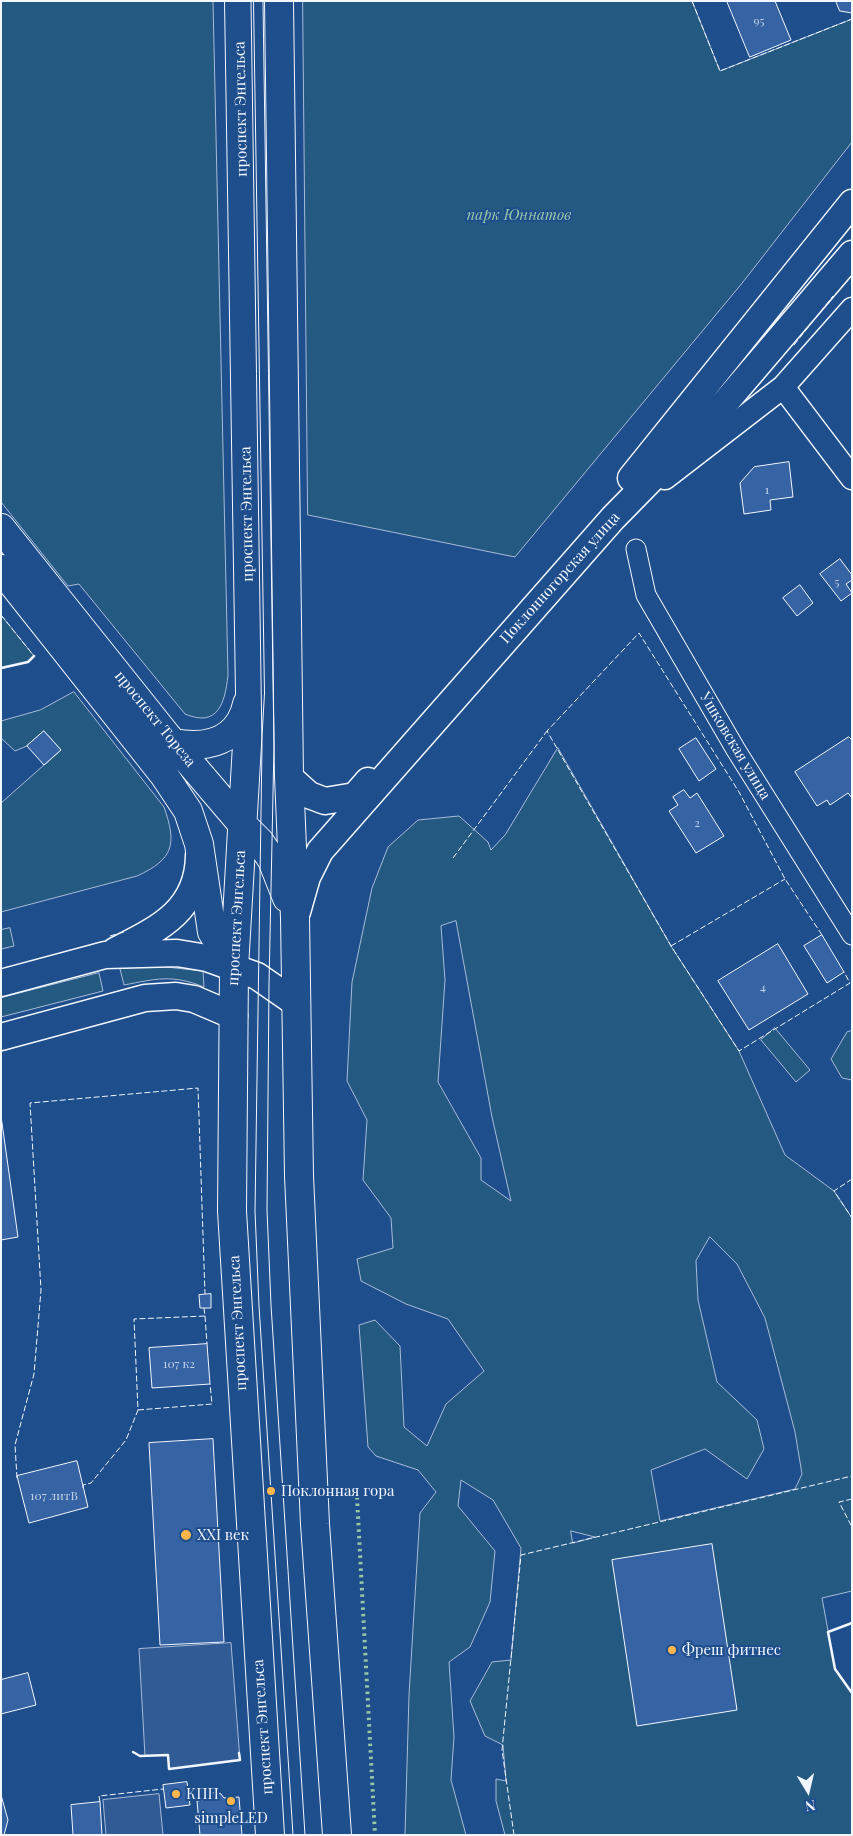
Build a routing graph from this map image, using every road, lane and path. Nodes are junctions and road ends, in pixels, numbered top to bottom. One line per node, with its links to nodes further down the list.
1 (239, 1): 12 (main road, проспект Энгельса)
2 (279, 1): 14 (main road)
3 (852, 204): 14 (main road, Поклонногорская улица)
4 (852, 254): 8 (main road, Поклонногорская улица)
5 (852, 309): 6 (street)
6 (783, 387): 7 (street); 8 (street)
7 (852, 478)
8 (613, 518): 17 (main road, Поклонногорская улица)
9 (1, 528): 13 (main road, проспект Тореза)
10 (636, 549): 18 (street, Ушковская улица)
11 (1, 569): 16 (main road, проспект Тореза)
12 (250, 693): 13 (main road); 15 (main road, проспект Энгельса)
13 (173, 742): 15 (main road, проспект Тореза)
14 (289, 777): 17 (main road)
15 (242, 824): 17 (main road, проспект Тореза); 20 (main road, проспект Энгельса)
16 (199, 844): 19 (main road); 20 (main road, проспект Тореза)
17 (295, 918): 22 (main road)
18 (852, 934)
19 (105, 956): 20 (main road); 21 (main road)
20 (234, 968): 22 (main road); 23 (main road, проспект Энгельса)
21 (1, 983)
22 (296, 1003): 26 (main road)
23 (234, 1016): 24 (main road); 25 (main road, проспект Энгельса)
24 (1, 1037)
25 (270, 1835)
26 (337, 1835)

